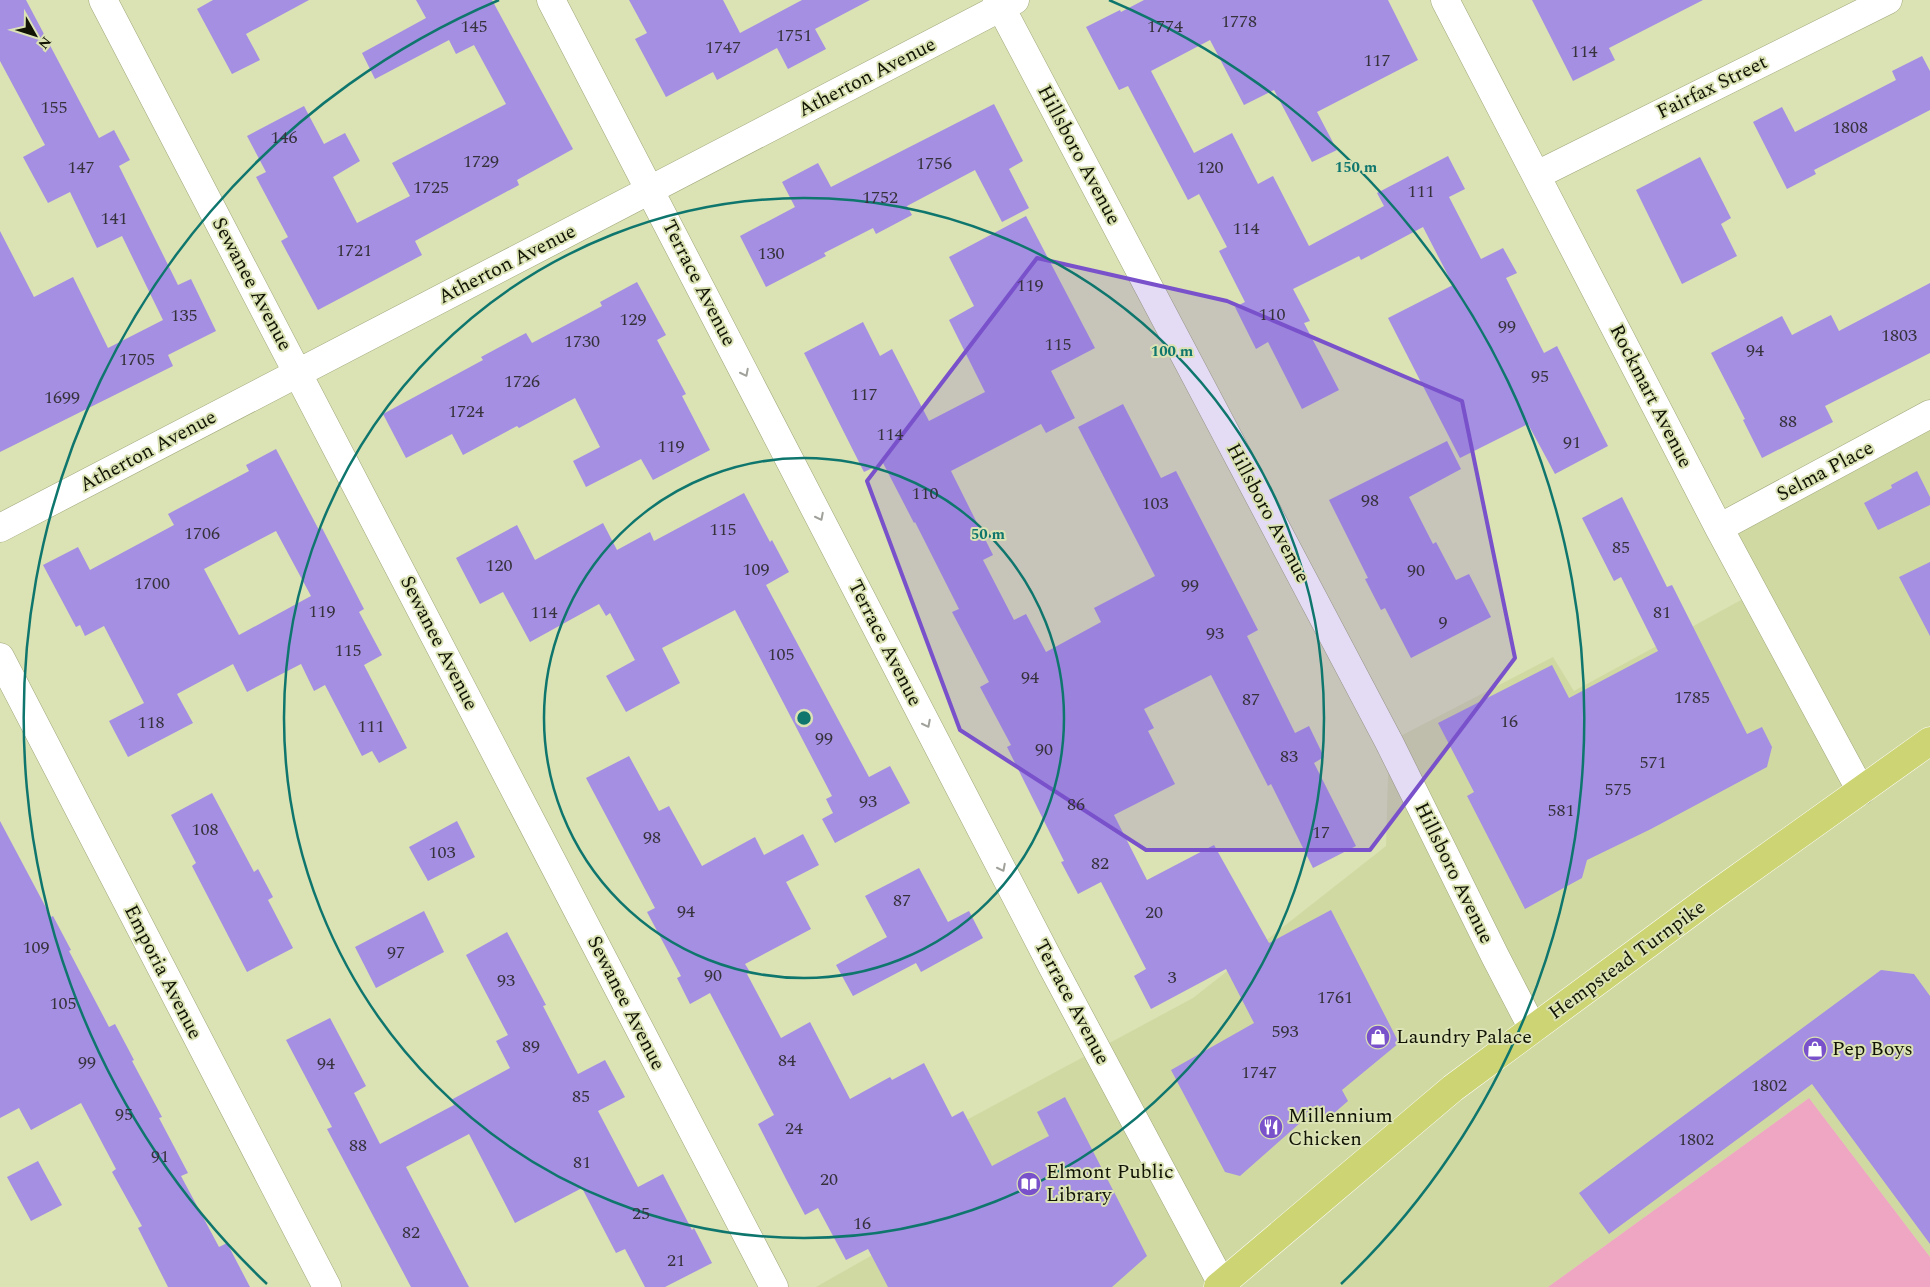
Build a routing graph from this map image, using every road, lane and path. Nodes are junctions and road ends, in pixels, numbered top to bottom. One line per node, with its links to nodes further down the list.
1 (103, 0): 8 (street, Sewanee Avenue)
2 (551, 0): 7 (street, Terrace Avenue)
3 (1445, 0): 6 (street, Rockmart Avenue)
4 (1888, 0): 6 (street, Fairfax Street)
5 (1004, 2): 7 (street, Atherton Avenue); 15 (street, Hillsboro Avenue)
6 (1537, 175): 11 (street, Rockmart Avenue)
7 (650, 190): 8 (street, Atherton Avenue); 16 (street, Terrace Avenue, one-way to 16)
8 (298, 372): 10 (street, Atherton Avenue); 18 (street, Sewanee Avenue)
9 (1930, 414): 11 (street, Selma Place)
10 (0, 528)
11 (1719, 528): 14 (street, Rockmart Avenue)
12 (0, 657): 17 (street, Emporia Avenue)
13 (1930, 741): 14 (main road, Hempstead Turnpike)
14 (1861, 791): 15 (main road, Hempstead Turnpike)
15 (1532, 1029): 16 (main road, Hempstead Turnpike)
16 (1220, 1285)
17 (327, 1287)
18 (774, 1287)

